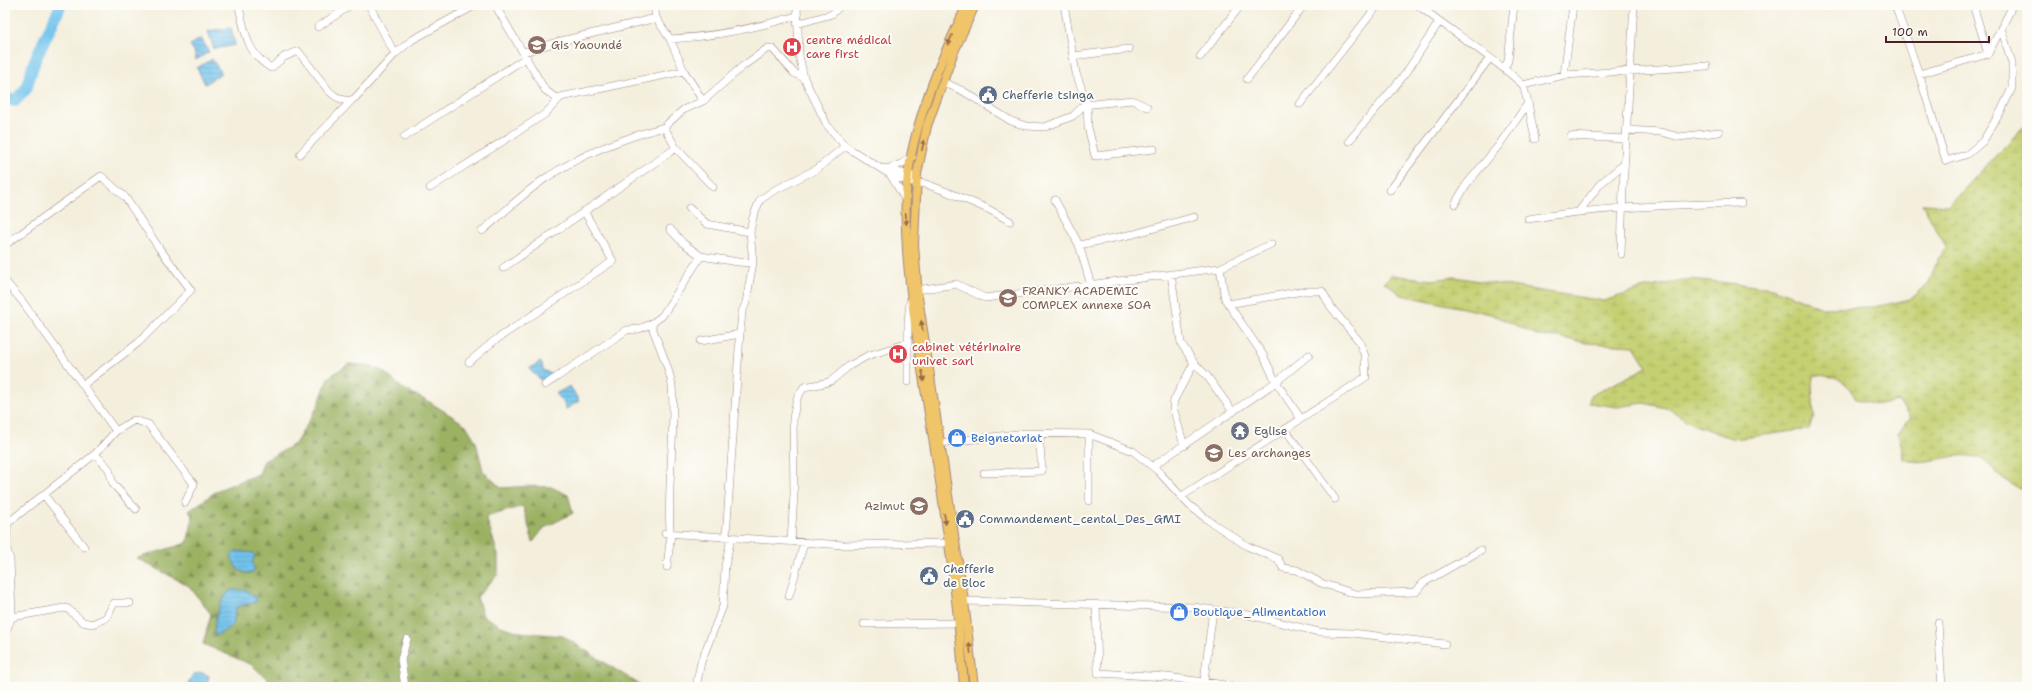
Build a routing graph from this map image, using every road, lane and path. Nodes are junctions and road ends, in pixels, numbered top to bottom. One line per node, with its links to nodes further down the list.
1 (351, 5): 26 (street)
2 (369, 5): 30 (street)
3 (476, 5): 30 (street)
4 (495, 5): 32 (street)
5 (654, 5): 23 (street)
6 (797, 5): 22 (street)
7 (841, 5): 25 (street)
8 (967, 5): 65 (main road, one-way to 65)
9 (975, 5): 44 (main road)
10 (1064, 5): 33 (street)
11 (1241, 5): 34 (street)
12 (1304, 5): 43 (street)
13 (1378, 5): 51 (street)
14 (1418, 5): 24 (street)
15 (1514, 5): 37 (street)
16 (1573, 5): 41 (street)
17 (1634, 5): 38 (street)
18 (1895, 5): 40 (street)
19 (1973, 5): 31 (street)
20 (2011, 5): 27 (street)
21 (239, 7): 47 (street)
22 (796, 16): 25 (street); 28 (street)
23 (656, 18): 28 (street); 32 (street)
24 (1439, 22): 35 (street); 60 (street)
25 (797, 24): 42 (street)
26 (318, 27)
27 (2001, 28): 31 (street); 40 (street)
28 (670, 39): 39 (street)
29 (1129, 49): 33 (street)
30 (395, 54): 47 (street)
31 (1988, 54): 40 (street)
32 (525, 55): 46 (street); 57 (street)
33 (1073, 56): 50 (street)
34 (1200, 57)
35 (1490, 58): 37 (street); 73 (street)
36 (1707, 66): 38 (street)
37 (1505, 67): 45 (street)
38 (1630, 70): 41 (street); 54 (street)
39 (684, 71): 46 (street); 48 (street)
40 (1919, 74)
41 (1564, 75): 45 (street)
42 (804, 78): 48 (street); 61 (street)
43 (1247, 78)
44 (943, 82): 50 (street); 70 (main road, one-way to 44)
45 (1523, 85): 49 (street)
46 (560, 98): 72 (street)
47 (352, 100): 64 (street)
48 (704, 101): 53 (street)
49 (1528, 102): 58 (street); 77 (street)
50 (1087, 104): 52 (street); 63 (street)
51 (1300, 104)
52 (1147, 107)
53 (664, 127): 62 (street); 86 (street)
54 (1626, 130): 55 (street); 59 (street)
55 (1719, 132)
56 (1571, 136): 59 (street)
57 (404, 137)
58 (1536, 139)
59 (1626, 140): 66 (street)
60 (1349, 141)
61 (845, 146): 67 (street); 87 (street)
62 (676, 148): 71 (street); 81 (street)
63 (1154, 149)
64 (300, 154)
65 (912, 157): 67 (street); 69 (main road)
66 (1624, 164): 79 (street); 80 (street)
67 (883, 168): 68 (street); 69 (street)
68 (891, 176): 69 (street); 74 (street)
69 (907, 178): 70 (street); 74 (main road)
70 (917, 180): 84 (street); 99 (main road)
71 (713, 187)
72 (430, 188)
73 (1390, 190)
74 (905, 199): 100 (main road, one-way to 100)
75 (1055, 200): 88 (street)
76 (1741, 203): 79 (street)
77 (1455, 204)
78 (689, 208): 87 (street)
79 (1624, 208): 80 (street); 91 (street)
80 (1580, 210): 83 (street)
81 (584, 211): 94 (street); 107 (street)
82 (1194, 217): 88 (street)
83 (1528, 219)
84 (1010, 221)
85 (670, 229): 92 (street)
86 (482, 231)
87 (750, 232): 93 (street)
88 (1079, 244): 98 (street)
89 (1271, 244): 95 (street)
90 (5, 245): 111 (street)
91 (1621, 254)
92 (701, 256): 93 (street); 102 (street)
93 (752, 262): 103 (street)
94 (503, 268)
95 (1220, 268): 96 (street); 101 (street)
96 (1171, 274): 98 (street); 108 (street)
97 (5, 281): 111 (street)
98 (1091, 285): 99 (street)
99 (917, 290): 119 (main road, one-way to 99)
100 (911, 299): 105 (street); 134 (main road, one-way to 134)
101 (1228, 304): 110 (street); 114 (street)
102 (651, 324): 112 (street); 130 (street)
103 (740, 334): 104 (street); 131 (street)
104 (701, 341)
105 (908, 343): 109 (street); 132 (street)
106 (1309, 355): 110 (street)
107 (469, 362)
108 (1194, 363): 113 (street); 120 (street)
109 (908, 382)
110 (1276, 382): 113 (street); 114 (street)
111 (83, 385): 116 (street)
112 (545, 385)
113 (1233, 412): 120 (street)
114 (1301, 419): 115 (street)
115 (1285, 429): 125 (street); 126 (street)
116 (116, 431): 121 (street); 128 (street)
117 (1039, 434): 118 (street); 119 (street); 123 (street)
118 (1089, 434): 122 (street); 127 (street)
119 (940, 443): 140 (main road)
120 (1184, 446): 122 (street)
121 (95, 454): 124 (street); 129 (street)
122 (1153, 466): 125 (street)
123 (984, 473)
124 (44, 495): 135 (street); 136 (street)
125 (1182, 496): 137 (street)
126 (1336, 499)
127 (1089, 502)
128 (185, 503)
129 (136, 509)
130 (669, 532): 131 (street); 138 (street)
131 (729, 538): 132 (street); 153 (street)
132 (791, 542): 133 (street)
133 (804, 543): 134 (street); 139 (street)
134 (948, 543): 145 (main road)
135 (6, 545): 144 (street)
136 (84, 547)
137 (1481, 550)
138 (667, 567)
139 (789, 596)
140 (964, 600): 142 (street); 155 (main road, one-way to 140)
141 (130, 603): 144 (street)
142 (1096, 604): 143 (street); 151 (street)
143 (1213, 610): 150 (street); 151 (street)
144 (12, 617): 148 (street)
145 (960, 623): 146 (street); 154 (main road)
146 (864, 624)
147 (1938, 624): 157 (street)
148 (5, 633)
149 (407, 639): 152 (street)
150 (1445, 644)
151 (1204, 681): 156 (street)
152 (405, 687)
153 (696, 687)
154 (964, 687)
155 (974, 687)
156 (1240, 687)
157 (1942, 687)

